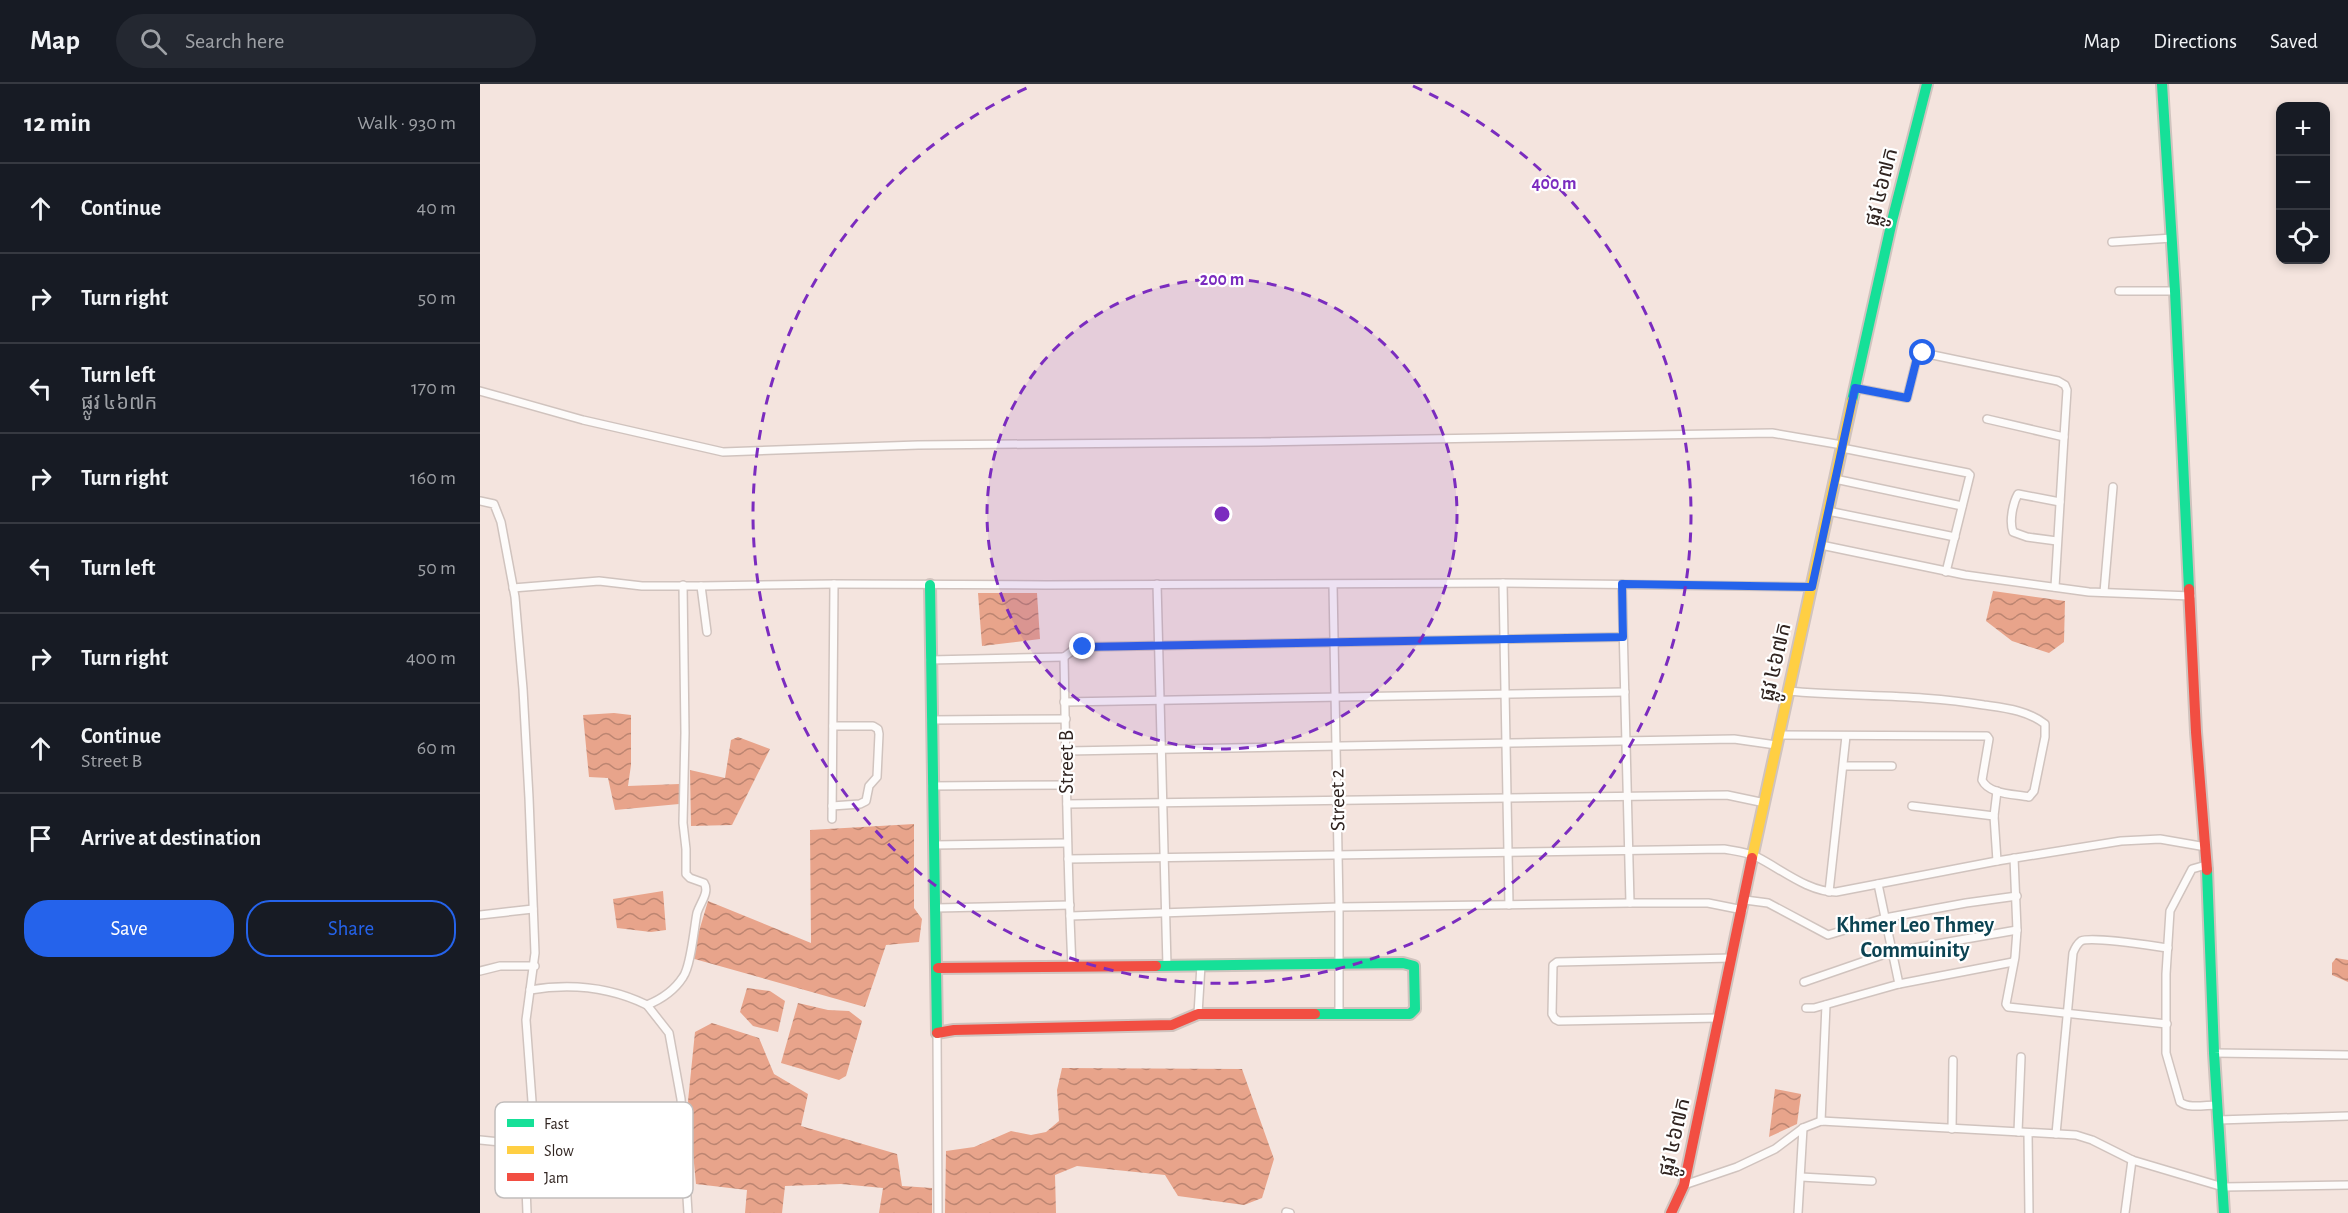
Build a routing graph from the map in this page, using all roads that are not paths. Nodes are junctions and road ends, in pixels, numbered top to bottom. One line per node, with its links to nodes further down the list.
1 (1927, 84): 7 (street, ផ្លូវ ៤៦៧ក)
2 (2162, 84): 3 (street)
3 (2172, 238): 4 (street); 6 (street)
4 (2112, 242)
5 (2119, 291): 6 (street)
6 (2175, 291): 34 (street)
7 (1855, 388): 10 (street); 11 (street, ផ្លូវ ៤៦៧ក)
8 (480, 391): 11 (street)
9 (1987, 419): 10 (street)
10 (2064, 437): 15 (street)
11 (1842, 447): 12 (street, ផ្លូវ ៤៦៧ក); 16 (street)
12 (1835, 479): 16 (street); 17 (street, ផ្លូវ ៤៦៧ក)
13 (2113, 487): 33 (street)
14 (480, 501): 32 (street)
15 (2060, 502): 19 (street); 19 (street)
16 (1962, 506): 18 (street)
17 (1828, 511): 18 (street); 20 (street, ផ្លូវ ៤៦៧ក)
18 (1955, 537): 21 (street)
19 (2057, 541): 31 (street)
20 (1821, 545): 21 (street); 30 (street, ផ្លូវ ៤៦៧ក)
21 (1946, 572): 31 (street)
22 (1503, 583): 25 (street); 28 (street); 37 (street)
23 (834, 584): 27 (street); 29 (street); 50 (street)
24 (1157, 584): 27 (street); 28 (street); 39 (street)
25 (1622, 584): 30 (street); 36 (street)
26 (683, 585): 29 (street); 32 (street); 114 (street)
27 (930, 585): 41 (street)
28 (1333, 585): 38 (street, Street 2)
29 (701, 586): 35 (street)
30 (1812, 587): 42 (street, ផ្លូវ ៤៦៧ក)
31 (2055, 587): 33 (street)
32 (513, 588): 94 (street)
33 (2104, 592): 34 (street)
34 (2191, 596): 75 (street)
35 (707, 632)
36 (1623, 637): 37 (street); 43 (street)
37 (1504, 640): 38 (street); 44 (street)
38 (1334, 643): 39 (street); 45 (street, Street 2)
39 (1159, 647): 40 (street); 46 (street)
40 (1064, 657): 41 (street); 47 (street, Street B)
41 (930, 660): 49 (street)
42 (1788, 691): 52 (street, ផ្លូវ ៤៦៧ក); 62 (street)
43 (1625, 692): 44 (street); 53 (street)
44 (1505, 694): 45 (street); 54 (street)
45 (1335, 696): 46 (street); 55 (street, Street 2)
46 (1160, 700): 47 (street); 56 (street)
47 (1064, 702): 48 (street, Street B)
48 (1066, 719): 49 (street); 57 (street, Street B)
49 (931, 720): 61 (street)
50 (833, 726): 69 (street); 69 (street)
51 (1846, 736): 52 (street); 58 (street); 62 (street)
52 (1777, 740): 53 (street); 67 (street, ផ្លូវ ៤៦៧ក)
53 (1626, 741): 54 (street); 63 (street)
54 (1506, 744): 55 (street); 64 (street)
55 (1336, 747): 56 (street); 65 (street, Street 2)
56 (1161, 750): 57 (street); 66 (street)
57 (1067, 751): 60 (street, Street B)
58 (1844, 766): 59 (street); 86 (street)
59 (1892, 766)
60 (1065, 785): 61 (street); 68 (street, Street B)
61 (932, 786): 74 (street)
62 (1996, 791): 71 (street)
63 (1628, 797): 64 (street); 67 (street); 76 (street)
64 (1507, 798): 65 (street); 77 (street)
65 (1337, 801): 66 (street); 78 (street, Street 2)
66 (1162, 803): 68 (street); 80 (street)
67 (1765, 803): 79 (street, ផ្លូវ ៤៦៧ក)
68 (1066, 804): 73 (street, Street B)
69 (832, 806): 72 (street)
70 (1912, 806): 71 (street)
71 (1994, 816): 83 (street)
72 (832, 819)
73 (1067, 843): 74 (street); 82 (street, Street B)
74 (934, 845): 93 (street)
75 (2206, 847): 81 (street); 84 (street)
76 (1629, 850): 77 (street); 79 (street); 88 (street)
77 (1508, 852): 78 (street); 91 (street)
78 (1338, 855): 80 (street); 92 (street, Street 2)
79 (1754, 855): 86 (street); 89 (street, ផ្លូវ ៤៦៧ក)
80 (1164, 858): 82 (street); 95 (street)
81 (2014, 858): 83 (street); 87 (street)
82 (1068, 859): 90 (street, Street B)
83 (1997, 861): 85 (street)
84 (2206, 865): 100 (street); 123 (street)
85 (1878, 884): 86 (street); 98 (street)
86 (1829, 892)
87 (2017, 896): 98 (street); 99 (street)
88 (1630, 903): 89 (street); 91 (street)
89 (1744, 904): 98 (street); 102 (street, ផ្លូវ ៤៦៧ក)
90 (1070, 905): 93 (street); 97 (street, Street B)
91 (1509, 905): 92 (street)
92 (1339, 907): 95 (street); 104 (street, Street 2)
93 (936, 908): 109 (street)
94 (533, 909): 96 (street); 106 (street)
95 (1165, 912): 97 (street); 108 (street)
96 (480, 915)
97 (1070, 916): 107 (street, Street B)
98 (1885, 918): 101 (street)
99 (2017, 930): 101 (street); 103 (street)
100 (2168, 948): 119 (street); 121 (street)
101 (1892, 952): 111 (street); 112 (street)
102 (1732, 958): 120 (street, ផ្លូវ ៤៦៧ក); 120 (street)
103 (2013, 962): 112 (street); 119 (street)
104 (1339, 963): 105 (street); 118 (street, Street 2); 118 (street)
105 (1201, 965): 108 (street); 117 (street)
106 (535, 966): 110 (street); 113 (street)
107 (1072, 966): 108 (street); 109 (street)
108 (1167, 966)
109 (938, 968): 122 (street)
110 (480, 970)
111 (1804, 982)
112 (1899, 984): 115 (street)
113 (530, 990): 114 (street); 127 (street)
114 (647, 1005): 128 (street)
115 (1826, 1005): 116 (street); 132 (street)
116 (1806, 1008)
117 (1198, 1014): 118 (street); 122 (street)
118 (1339, 1014)
119 (2069, 1014): 121 (street); 137 (street)
120 (1719, 1018): 143 (street, ផ្លូវ ៤៦៧ក)
121 (2167, 1024): 129 (street)
122 (937, 1033): 150 (street)
123 (2214, 1053): 124 (street); 129 (street)
124 (2348, 1055)
125 (2021, 1057): 135 (street)
126 (1953, 1060): 134 (street)
127 (532, 1102)
128 (681, 1102)
129 (2217, 1105): 131 (street)
130 (2348, 1116): 131 (street)
131 (2218, 1120): 145 (street)
132 (1821, 1121): 133 (street); 134 (street)
133 (1803, 1128): 141 (street); 143 (street)
134 (1952, 1128): 135 (street)
135 (2018, 1132): 136 (street)
136 (2028, 1132): 137 (street); 153 (street)
137 (2056, 1134): 140 (street)
138 (480, 1140): 139 (street)
139 (495, 1142)
140 (2132, 1160): 145 (street); 154 (street)
141 (1801, 1177): 142 (street); 152 (street)
142 (1872, 1181)
143 (1684, 1185): 151 (street, ផ្លូវ ៤៦៧ក)
144 (2348, 1185): 145 (street)
145 (2223, 1187): 155 (street)
146 (526, 1198): 148 (street)
147 (687, 1198): 149 (street)
148 (527, 1213)
149 (688, 1213)
150 (938, 1213)
151 (1672, 1213)
152 (1798, 1213)
153 (2029, 1213)
154 (2125, 1213)
155 (2224, 1213)

